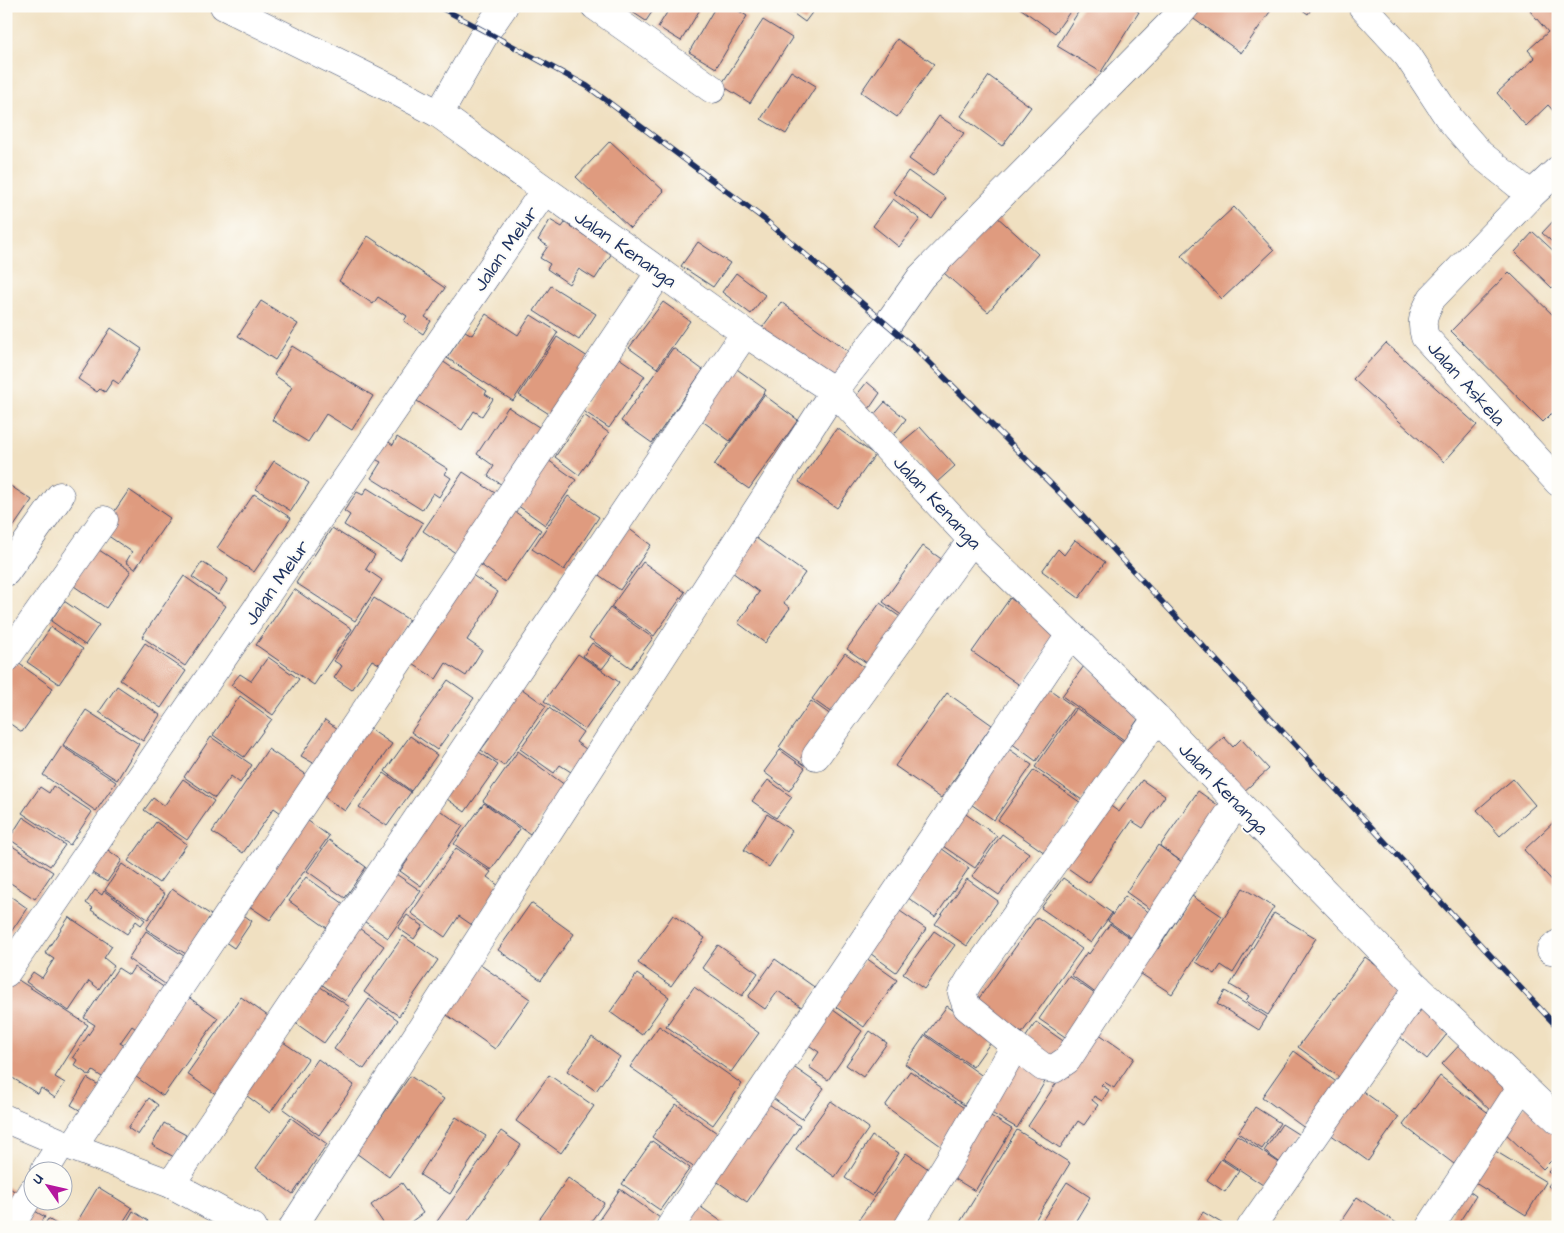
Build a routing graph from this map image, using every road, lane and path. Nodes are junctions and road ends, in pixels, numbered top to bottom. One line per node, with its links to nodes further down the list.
1 (224, 6): 7 (street, Jalan Kenanga)
2 (504, 6): 7 (street)
3 (595, 6): 6 (street)
4 (1362, 6): 10 (street)
5 (1174, 10): 13 (street)
6 (712, 89)
7 (439, 114): 9 (street, Jalan Kenanga)
8 (1558, 170): 10 (street, Jalan Askela)
9 (545, 190): 11 (street, Jalan Kenanga); 24 (street, Jalan Melur)
10 (1531, 195): 14 (street, Jalan Askela)
11 (660, 272): 12 (street, Jalan Kenanga); 30 (street)
12 (746, 333): 13 (street, Jalan Kenanga); 32 (street)
13 (834, 392): 17 (street, Jalan Kenanga); 36 (street)
14 (1558, 482)
15 (60, 496): 18 (street)
16 (104, 520): 20 (street)
17 (972, 540): 19 (street, Jalan Kenanga); 22 (street)
18 (6, 572)
19 (1070, 635): 21 (street, Jalan Kenanga); 37 (street)
20 (6, 658)
21 (1157, 718): 23 (street, Jalan Kenanga); 26 (street)
22 (816, 756)
23 (1237, 802): 25 (street, Jalan Kenanga); 26 (street)
24 (6, 973)
25 (1418, 988): 27 (street, Jalan Kenanga); 39 (street)
26 (1015, 1046): 38 (street)
27 (1522, 1086): 29 (street, Jalan Kenanga); 40 (street)
28 (6, 1119): 30 (street)
29 (1558, 1120)
30 (67, 1145): 31 (street); 32 (street)
31 (54, 1160)
32 (171, 1184): 34 (street)
33 (22, 1207): 35 (street)
34 (241, 1224)
35 (10, 1227)
36 (293, 1227)
37 (670, 1227)
38 (908, 1227)
39 (1251, 1227)
40 (1430, 1227)

